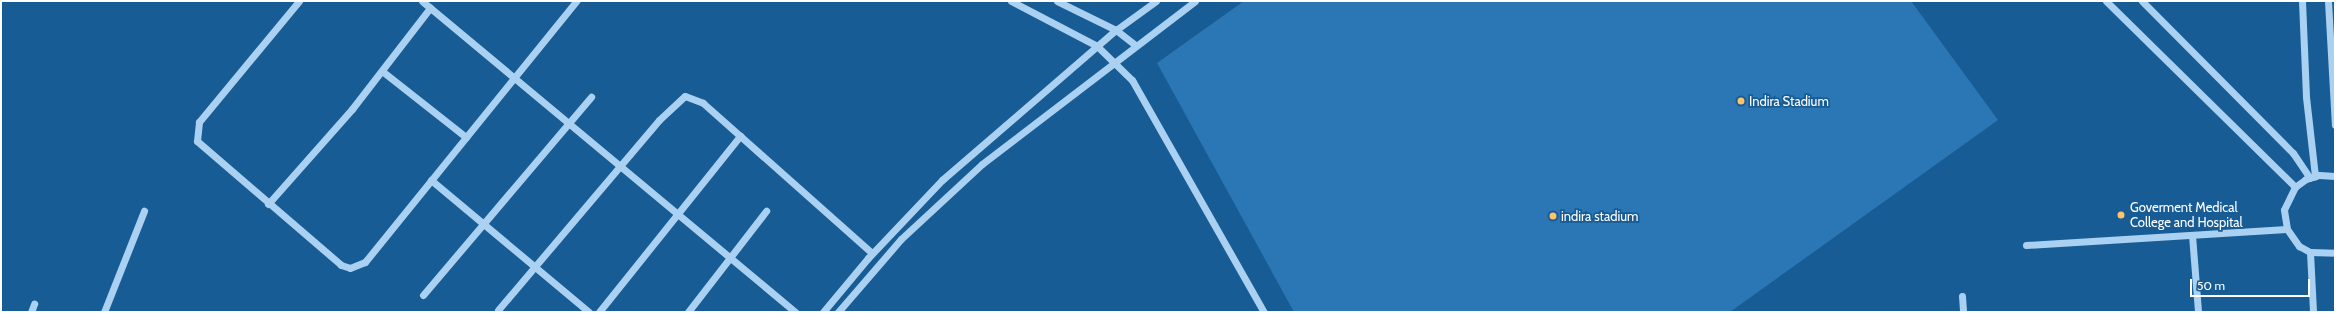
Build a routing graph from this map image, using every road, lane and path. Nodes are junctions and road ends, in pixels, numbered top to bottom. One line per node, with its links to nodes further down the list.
1 (300, 1): 29 (street)
2 (422, 1): 12 (street)
3 (576, 1): 18 (street)
4 (1011, 1): 15 (street)
5 (1057, 1): 13 (street)
6 (1156, 1): 13 (street)
7 (1195, 1): 14 (street)
8 (2106, 1): 28 (street)
9 (2142, 1): 26 (street)
10 (2302, 1): 26 (street)
11 (2328, 1): 21 (street)
12 (430, 8): 17 (street); 18 (street)
13 (1116, 30): 14 (street); 15 (street)
14 (1135, 45): 16 (street)
15 (1097, 46): 16 (street); 38 (street)
16 (1114, 59): 53 (street); 54 (street)
17 (382, 70): 23 (street); 29 (street)
18 (513, 78): 20 (street); 23 (street)
19 (591, 97): 20 (street)
20 (569, 124): 24 (street); 33 (street)
21 (2335, 125)
22 (740, 136): 24 (street); 32 (street); 38 (street)
23 (466, 137): 27 (street)
24 (619, 166): 32 (street); 41 (street)
25 (2335, 176): 26 (street)
26 (2312, 177): 28 (street)
27 (431, 180): 29 (street); 33 (street)
28 (2295, 186): 34 (street)
29 (268, 204)
30 (144, 211): 47 (street)
31 (766, 211): 40 (street)
32 (677, 215): 40 (street); 49 (street)
33 (485, 225): 41 (street); 42 (street)
34 (2287, 228): 35 (street); 37 (street)
35 (2192, 234): 36 (street); 56 (street)
36 (2026, 245)
37 (2310, 252): 39 (street); 57 (street)
38 (872, 253): 52 (street)
39 (2335, 253)
40 (729, 259): 50 (street); 51 (street)
41 (534, 266): 45 (street); 48 (street)
42 (423, 295)
43 (1962, 296): 55 (street)
44 (34, 304): 46 (street)
45 (498, 310)
46 (31, 312)
47 (104, 312)
48 (589, 312)
49 (599, 312)
50 (688, 312)
51 (795, 312)
52 (823, 312)
53 (838, 312)
54 (1264, 312)
55 (1963, 312)
56 (2198, 312)
57 (2313, 312)

